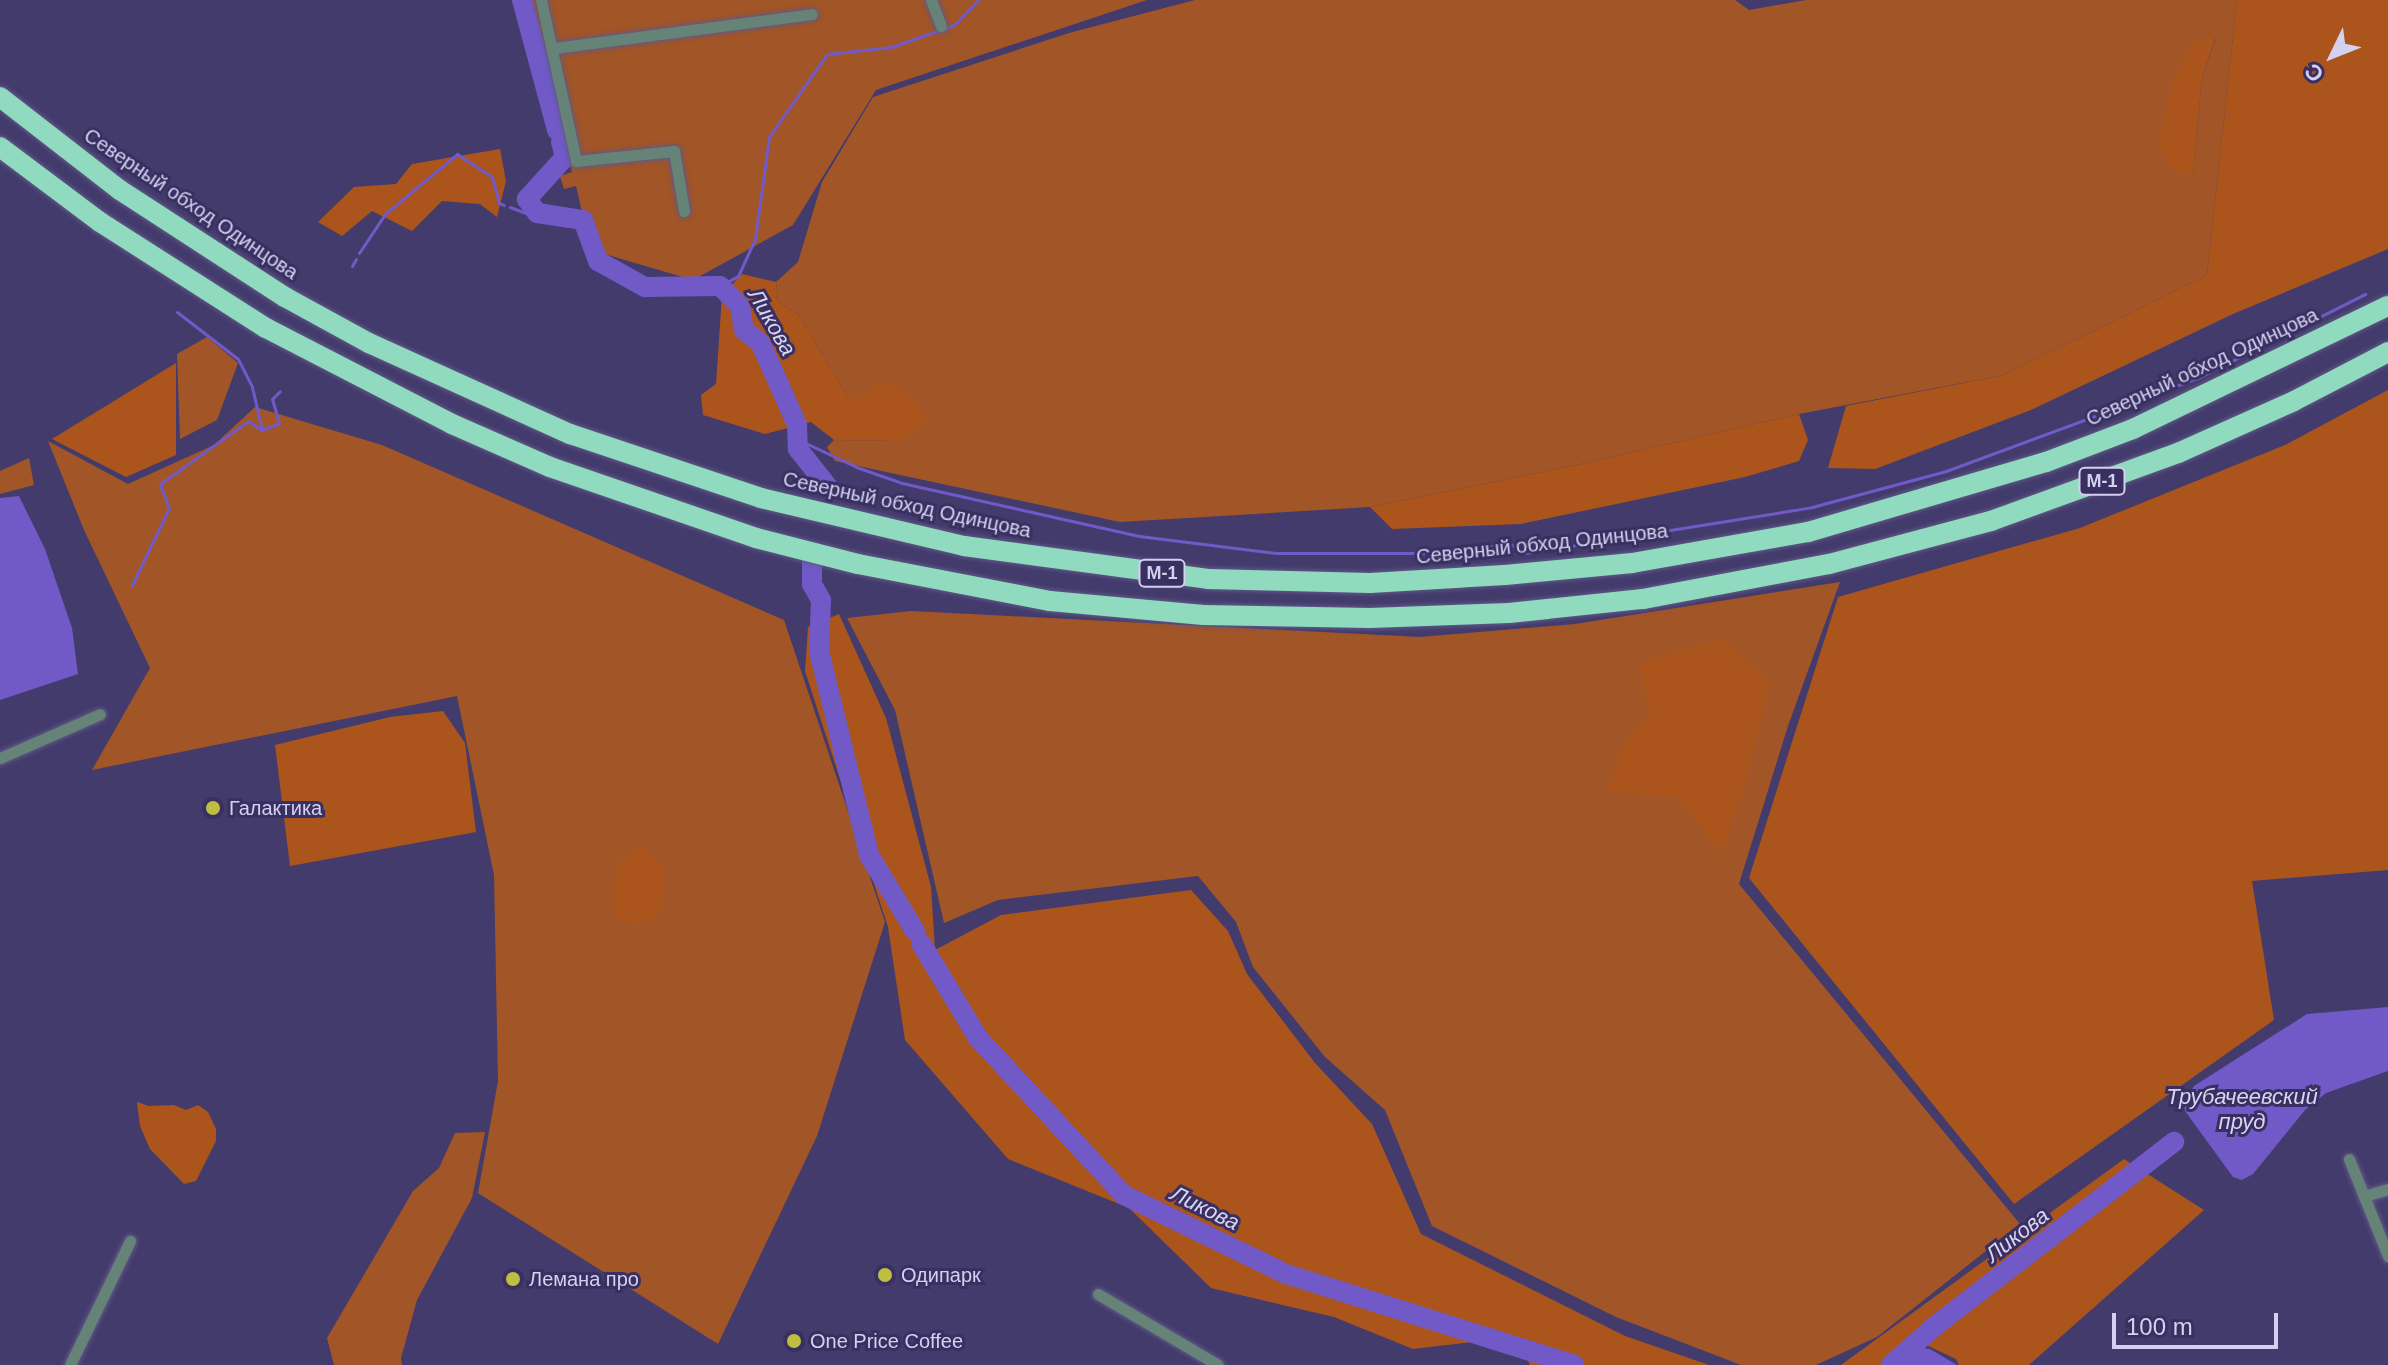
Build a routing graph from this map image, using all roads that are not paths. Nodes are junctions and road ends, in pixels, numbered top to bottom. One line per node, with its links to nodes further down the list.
1 (541, 0): 5 (street)
2 (931, 0): 4 (street)
3 (812, 14): 5 (street)
4 (941, 26)
5 (554, 48): 8 (street)
6 (0, 97): 9 (highway, Северный обход Одинцова / М-1)
7 (0, 147): 10 (highway, М-1)
8 (684, 211)
9 (2388, 306)
10 (2388, 352)
11 (100, 714): 12 (street)
12 (0, 758)
13 (2349, 1159): 15 (street)
14 (2388, 1189): 15 (street)
15 (2364, 1196): 17 (street)
16 (130, 1241): 19 (street)
17 (2388, 1256)
18 (1098, 1294): 20 (street)
19 (70, 1365)
20 (1218, 1365)

